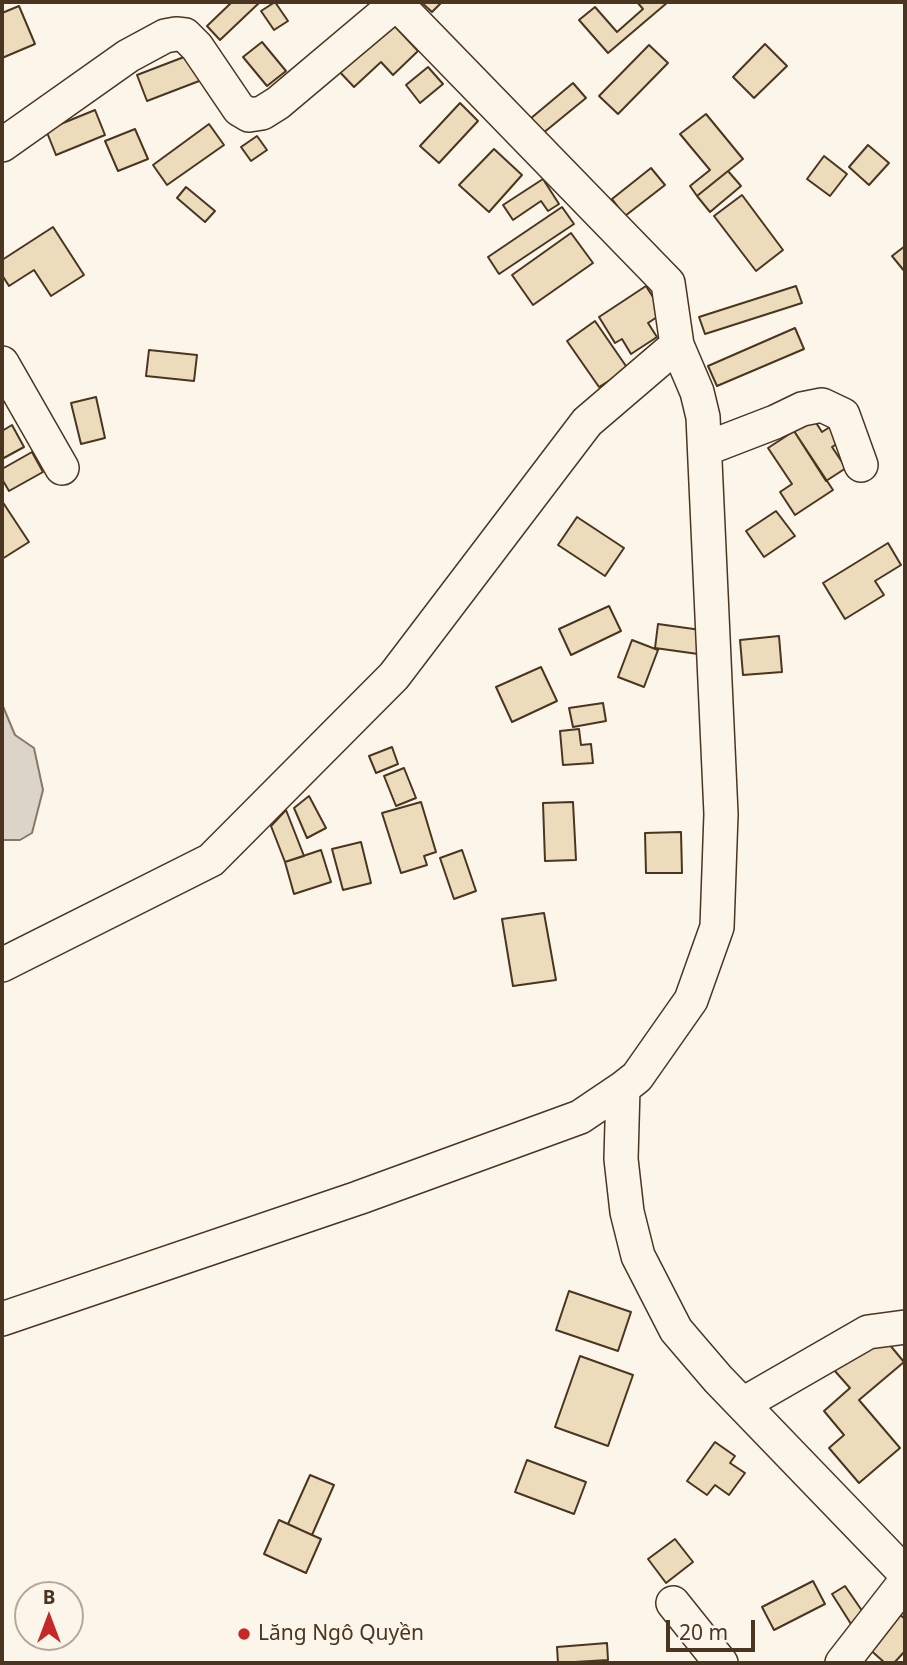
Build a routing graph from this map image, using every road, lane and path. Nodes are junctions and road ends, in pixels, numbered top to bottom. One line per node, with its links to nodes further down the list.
1 (396, 2): 2 (street); 3 (street)
2 (2, 145)
3 (677, 345): 5 (street); 8 (street)
4 (2, 363): 7 (street)
5 (705, 449): 6 (street); 9 (street)
6 (861, 465)
7 (62, 468)
8 (2, 965)
9 (623, 1088): 10 (street); 12 (street)
10 (2, 1319)
11 (905, 1327): 12 (street)
12 (743, 1404): 13 (street)
13 (905, 1573)
14 (905, 1582): 17 (street)
15 (673, 1603): 16 (street)
16 (721, 1663)
17 (842, 1663)

